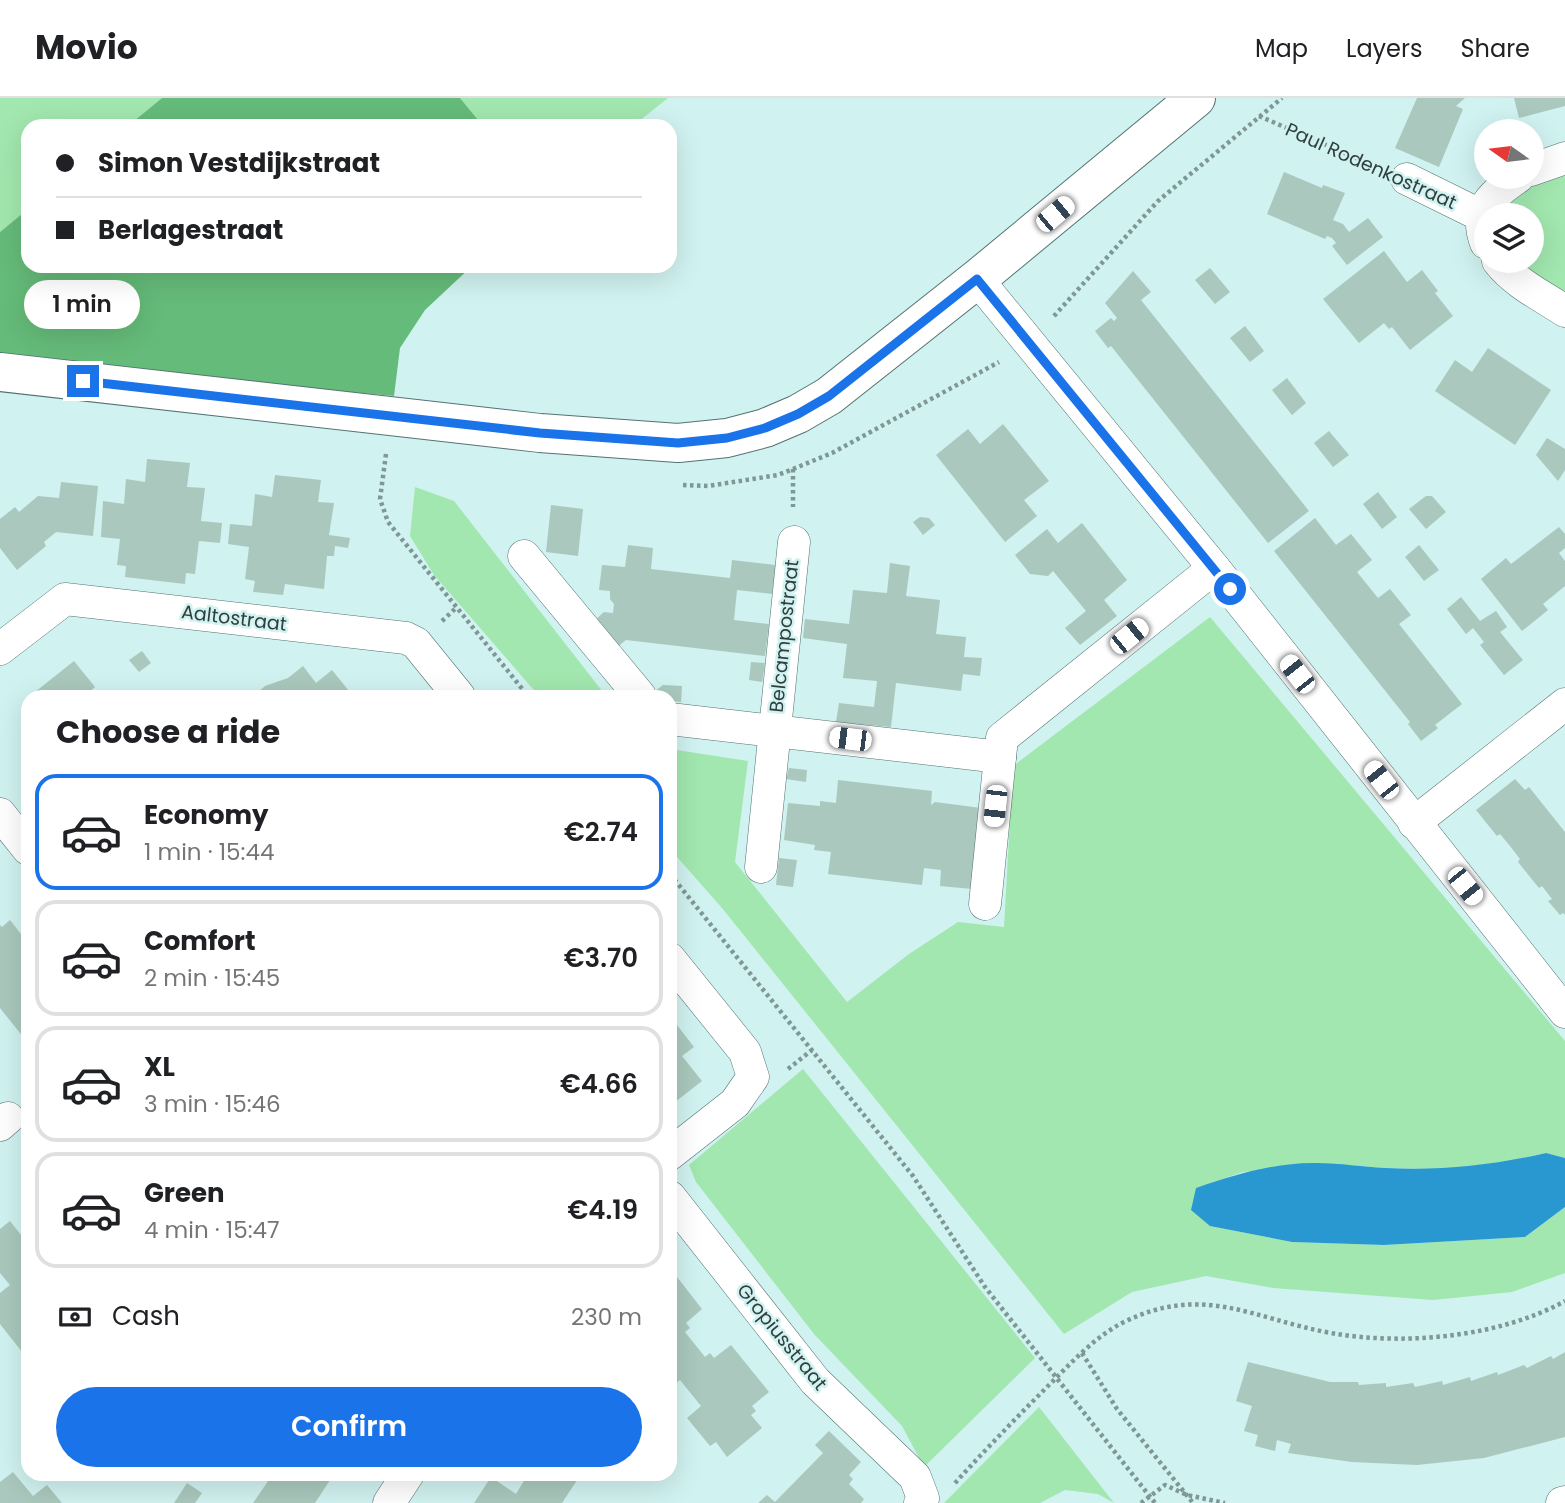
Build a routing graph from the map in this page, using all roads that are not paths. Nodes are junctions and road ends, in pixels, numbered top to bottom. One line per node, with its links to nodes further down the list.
1 (1196, 98): 9 (street)
2 (1565, 158): 3 (street)
3 (1544, 165)
4 (1406, 179): 7 (street, Paul Rodenkostraat)
5 (1500, 189): 6 (street, Paul Rodenkostraat)
6 (1491, 203)
7 (1474, 223)
8 (1508, 273): 10 (street)
9 (977, 279): 11 (street); 14 (street)
10 (1565, 311)
11 (0, 372)
12 (793, 542): 20 (street, Belcampostraat)
13 (524, 556): 17 (street)
14 (1214, 568): 21 (street); 23 (street)
15 (0, 649): 16 (street, Aaltostraat)
16 (454, 690)
17 (635, 690)
18 (1565, 704): 23 (street)
19 (677, 720): 20 (street, Belcampostraat)
20 (774, 730): 21 (street, Belcampostraat); 25 (street, Belcampostraat)
21 (1000, 757): 26 (street)
22 (0, 814): 24 (street)
23 (1414, 823): 28 (street)
24 (21, 840)
25 (761, 867)
26 (985, 904)
27 (677, 968): 29 (street)
28 (1565, 1012)
29 (677, 1149)
30 (677, 1206): 32 (street, Gropiusstraat)
31 (403, 1481): 33 (street)
32 (921, 1500)
33 (389, 1503)

